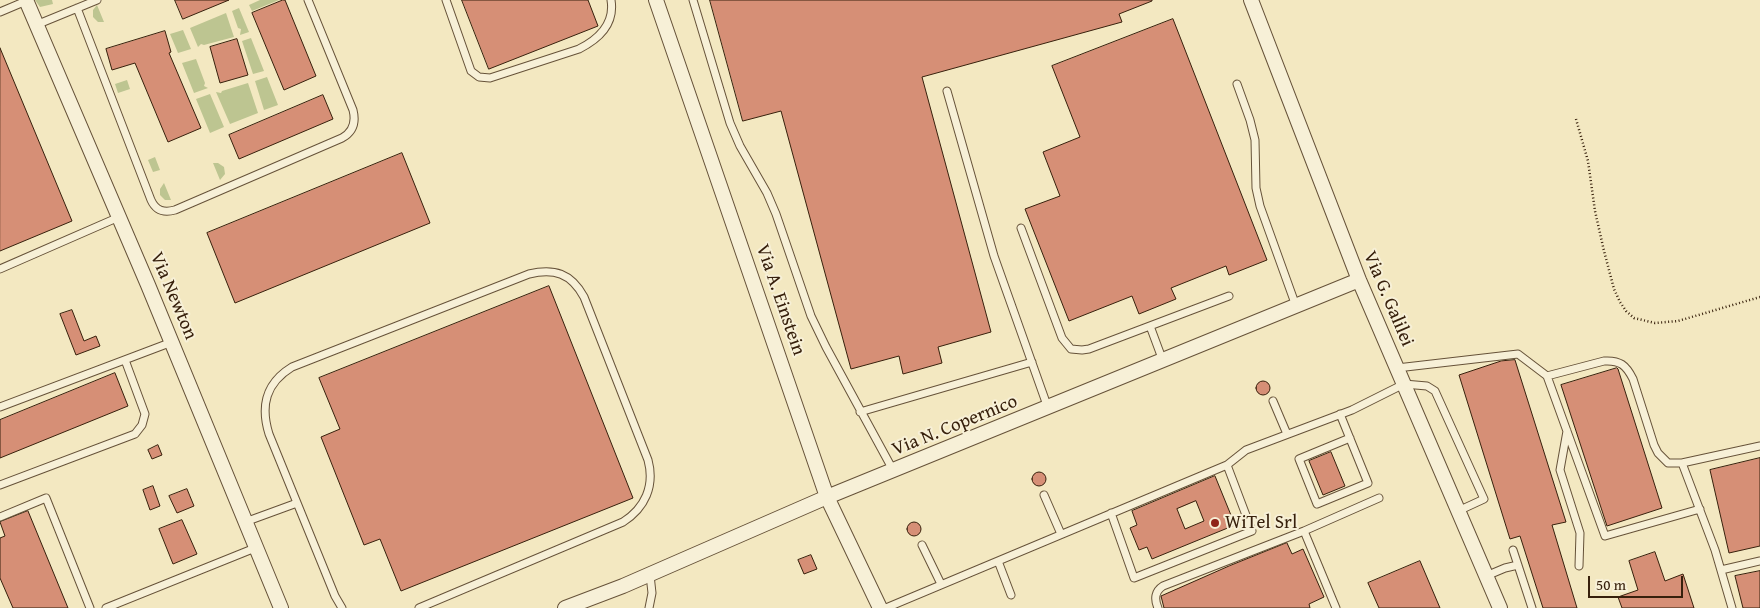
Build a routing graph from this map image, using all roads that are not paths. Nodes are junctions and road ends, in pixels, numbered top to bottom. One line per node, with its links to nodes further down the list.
1 (97, 0): 9 (lane)
2 (308, 0): 9 (lane)
3 (446, 0): 4 (lane)
4 (611, 0)
5 (656, 0): 42 (street, Via A. Einstein)
6 (693, 0): 31 (lane)
7 (1251, 0): 17 (street, Via G. Galilei)
8 (26, 1): 10 (lane); 11 (street, Via Newton)
9 (78, 8): 11 (lane)
10 (0, 12)
11 (36, 24): 14 (street, Via Newton)
12 (1237, 84): 19 (lane)
13 (947, 92): 24 (lane)
14 (119, 217): 16 (lane); 21 (street, Via Newton)
15 (1021, 228): 20 (lane)
16 (0, 269)
17 (1359, 280): 19 (street, Via N. Copernico); 25 (street, Via G. Galilei)
18 (1229, 296): 20 (lane)
19 (1296, 306): 23 (street, Via N. Copernico)
20 (1150, 326): 23 (lane)
21 (172, 342): 22 (lane); 49 (street, Via Newton)
22 (125, 360): 29 (lane); 40 (lane)
23 (1163, 361): 30 (street, Via N. Copernico)
24 (1032, 362): 30 (lane); 31 (lane)
25 (1396, 368): 26 (lane); 27 (street, Via G. Galilei)
26 (1547, 376): 33 (lane); 37 (lane)
27 (1404, 384): 32 (lane); 46 (street, Via G. Galilei); 46 (lane)
28 (1273, 401): 34 (lane)
29 (0, 407)
30 (1048, 408): 39 (street, Via N. Copernico)
31 (860, 412): 39 (lane)
32 (1340, 414): 34 (lane); 35 (lane)
33 (1567, 431): 45 (lane); 58 (lane)
34 (1287, 434): 38 (lane)
35 (1350, 438): 35 (lane)
36 (1760, 446): 37 (lane)
37 (1682, 463): 45 (lane)
38 (1227, 465): 47 (lane); 47 (lane)
39 (893, 471): 42 (street, Via N. Copernico)
40 (0, 484)
41 (1044, 496): 51 (lane)
42 (827, 498): 60 (street, Via N. Copernico); 71 (street, Via A. Einstein)
43 (1379, 498): 50 (lane)
44 (297, 503): 49 (lane); 67 (lane); 68 (lane)
45 (1700, 509): 59 (lane)
46 (1458, 511): 61 (street, Via G. Galilei)
47 (1111, 513): 51 (lane)
48 (0, 517): 64 (lane)
49 (245, 522): 53 (street, Via Newton)
50 (1304, 531): 73 (lane); 74 (lane)
51 (1061, 534): 55 (lane)
52 (922, 545): 62 (lane)
53 (256, 548): 65 (lane); 66 (street, Via Newton)
54 (1513, 550): 57 (lane)
55 (998, 561): 62 (lane); 63 (lane)
56 (1760, 561): 59 (lane)
57 (1518, 565): 61 (lane); 76 (lane)
58 (1579, 566)
59 (1722, 570): 77 (lane)
60 (650, 575): 69 (street, Via N. Copernico); 70 (lane)
61 (1486, 576): 75 (street, Via G. Galilei)
62 (941, 584): 72 (lane)
63 (1011, 595)
64 (90, 608)
65 (106, 608)
66 (281, 608)
67 (342, 608)
68 (419, 608)
69 (565, 608)
70 (649, 608)
71 (880, 608)
72 (886, 608)
73 (1158, 608)
74 (1336, 608)
75 (1500, 608)
76 (1532, 608)
77 (1732, 608)

